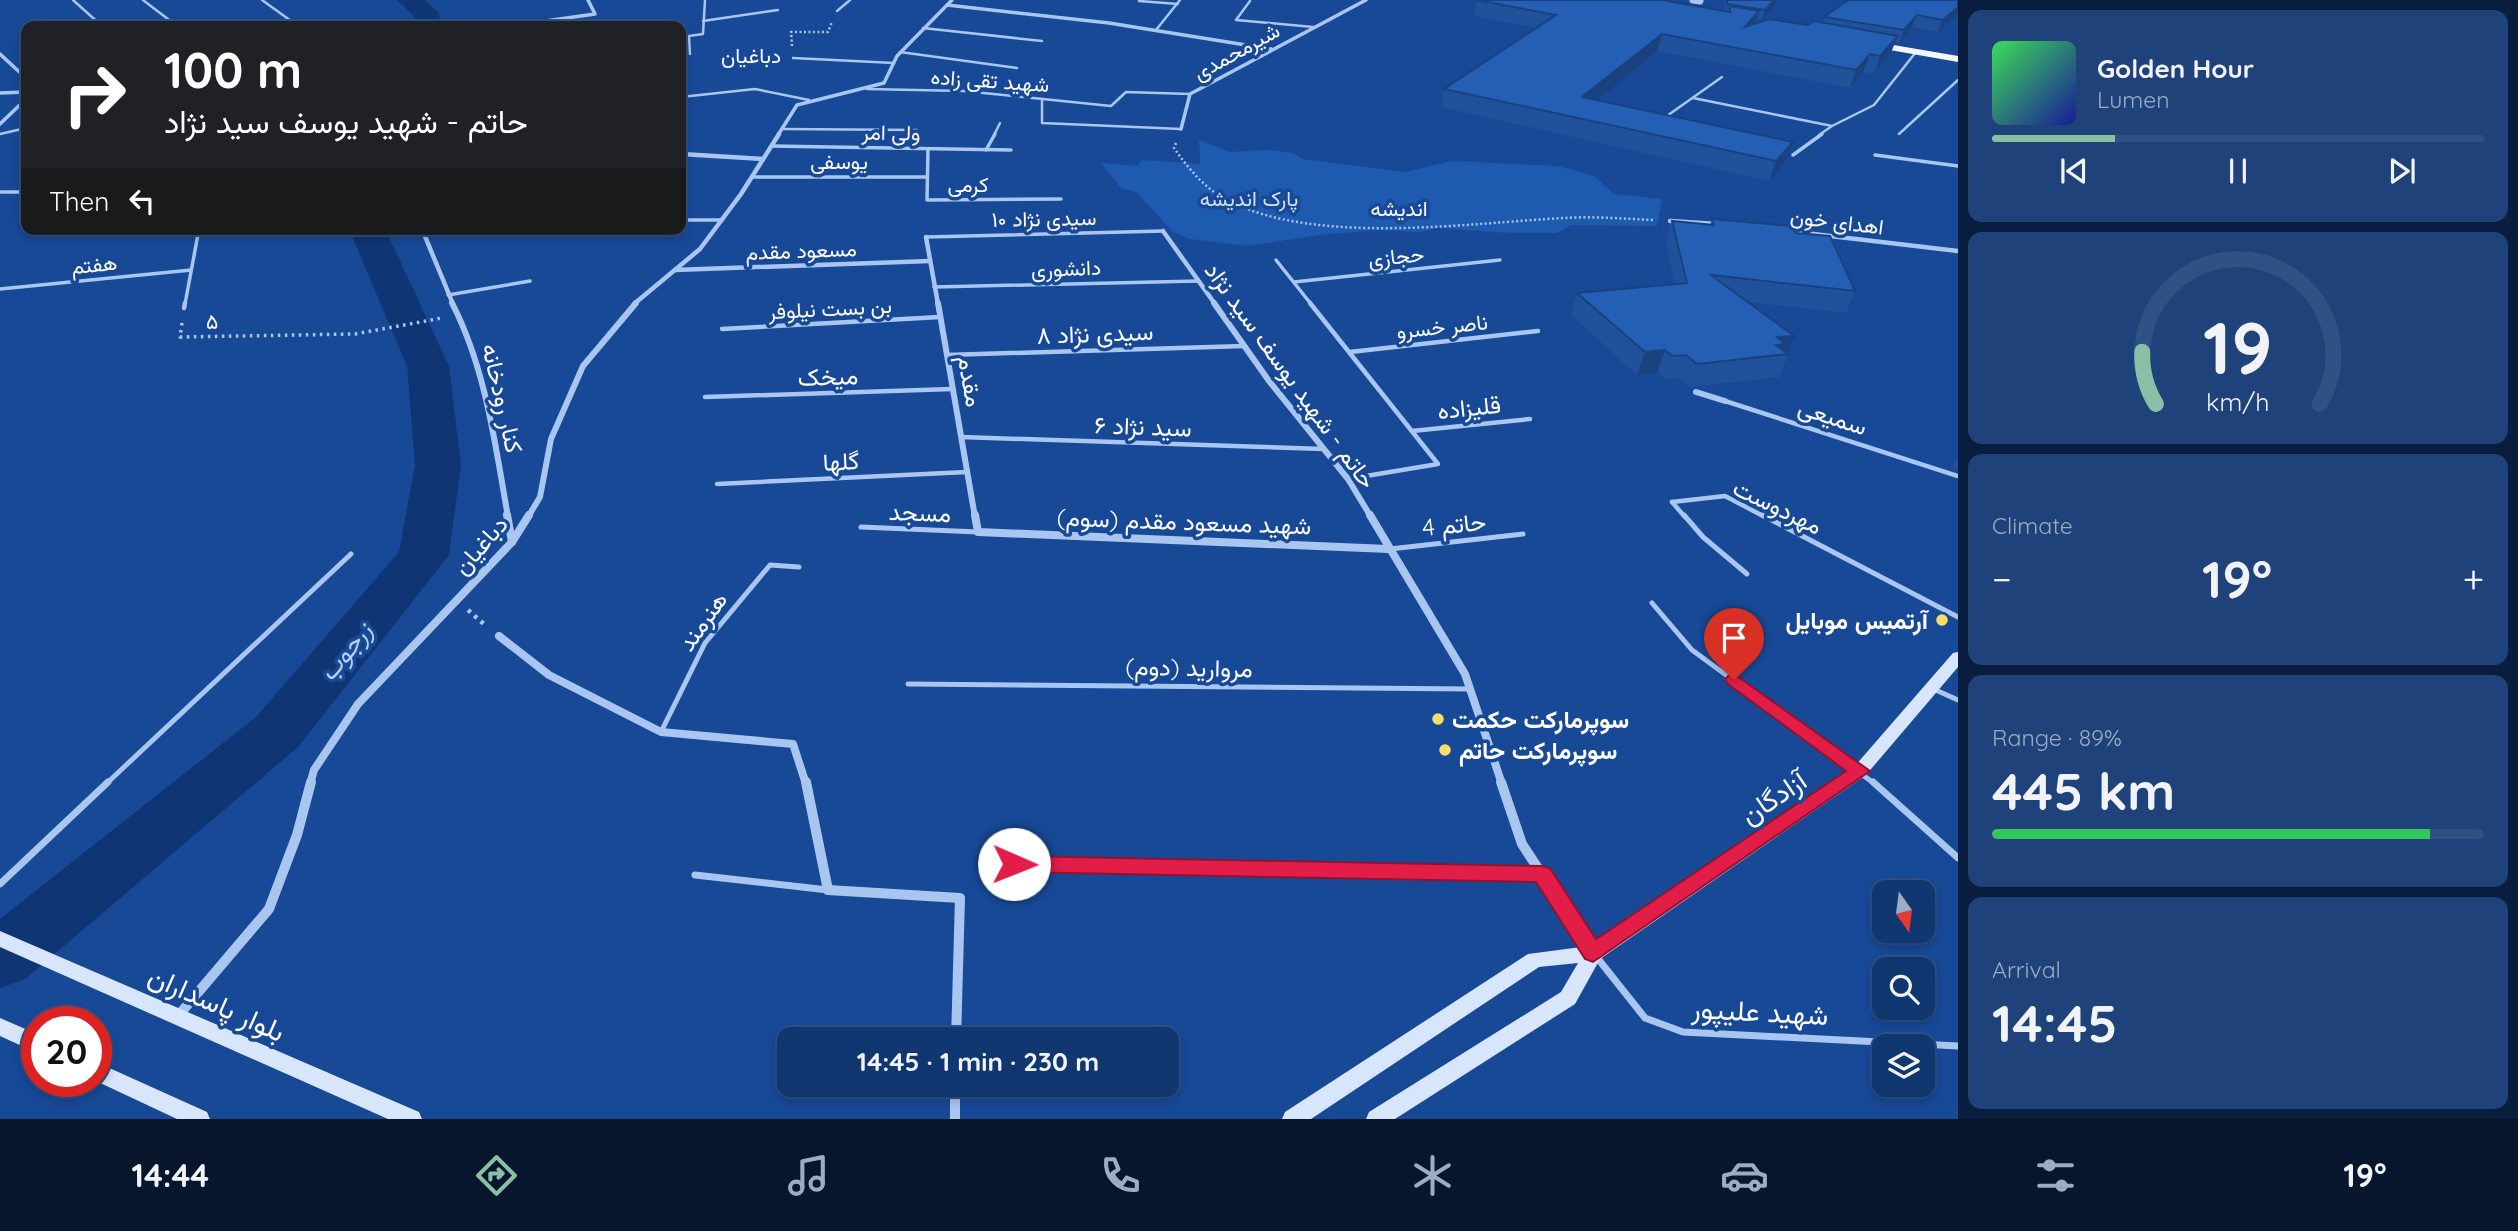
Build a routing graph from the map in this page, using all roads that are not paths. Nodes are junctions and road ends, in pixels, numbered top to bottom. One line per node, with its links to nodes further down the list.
1 (73, 0): 18 (lane)
2 (144, 0): 19 (lane)
3 (262, 0): 20 (lane)
4 (588, 0): 21 (street)
5 (705, 0): 22 (lane)
6 (850, 0): 17 (lane)
7 (953, 0): 14 (street)
8 (1366, 0): 23 (street, شیرمحمدی)
9 (1139, 1): 11 (lane)
10 (1250, 1): 23 (lane)
11 (1179, 2): 25 (lane)
12 (1698, 2): 13 (main road); 15 (main road)
13 (1679, 3)
14 (947, 5): 24 (street); 25 (street)
15 (1709, 8)
16 (778, 10): 22 (lane)
17 (837, 11)
18 (96, 21)
19 (171, 21)
20 (291, 21)
21 (545, 21)
22 (704, 21): 27 (lane)
23 (1313, 27): 29 (street, شیرمحمدی)
24 (923, 28): 28 (lane); 30 (street)
25 (1156, 30): 29 (street)
26 (686, 36): 27 (lane)
27 (689, 36): 34 (lane)
28 (1042, 41)
29 (1271, 49): 45 (street, شیرمحمدی)
30 (900, 52): 37 (street); 38 (lane)
31 (1916, 52): 32 (main road); 36 (main road); 54 (lane)
32 (1958, 52)
33 (0, 54): 39 (street)
34 (690, 54)
35 (793, 58): 37 (lane)
36 (1958, 59)
37 (894, 62): 42 (street)
38 (1017, 68)
39 (21, 73)
40 (1722, 77): 47 (lane)
41 (1958, 80): 60 (lane)
42 (867, 89): 48 (lane, شهید تقی زاده); 49 (street)
43 (21, 92): 44 (street)
44 (0, 93)
45 (1191, 94): 48 (lane, شهید تقی زاده); 57 (street, شیرمحمدی)
46 (686, 96): 49 (lane)
47 (1693, 98): 51 (lane); 54 (lane)
48 (1042, 99): 57 (lane)
49 (809, 100): 56 (street, دباغیان)
50 (21, 104): 53 (street)
51 (1661, 120)
52 (1000, 123): 63 (lane)
53 (0, 124)
54 (1832, 126): 66 (lane)
55 (21, 129): 59 (lane)
56 (780, 129): 58 (lane); 61 (street, دباغیان)
57 (1181, 129)
58 (917, 130)
59 (0, 134)
60 (1899, 134)
61 (771, 146): 62 (lane, ولی امر); 68 (street, دباغیان)
62 (928, 149): 63 (lane, ولی امر); 71 (lane, کرمی)
63 (986, 150): 64 (lane, ولی امر)
64 (1011, 150)
65 (686, 154): 68 (street)
66 (1793, 155)
67 (1875, 155): 69 (lane)
68 (763, 159): 70 (street, دباغیان)
69 (1958, 166)
70 (752, 177): 71 (lane, یوسفی); 76 (street, دباغیان)
71 (926, 177): 74 (lane, کرمی)
72 (21, 191): 73 (lane)
73 (0, 192)
74 (1061, 200)
75 (686, 220): 76 (lane)
76 (722, 220): 89 (street, دباغیان)
77 (1670, 221): 78 (street)
78 (1724, 224)
79 (1779, 230): 84 (street, اهدای خون)
80 (1163, 231): 83 (lane, سیدی نژاد ۱۰); 91 (street, حاتم - شهید یوسف سید نژاد)
81 (198, 235): 88 (lane, ۵)
82 (424, 235): 95 (street, کنار رودخانه)
83 (926, 237): 87 (street, مقدم)
84 (1958, 251)
85 (1276, 260): 92 (lane)
86 (1500, 260): 92 (lane, حجازی)
87 (930, 261): 89 (street, مسعود مقدم); 93 (street, مقدم)
88 (191, 270): 94 (lane, هفتم); 96 (lane, ۵)
89 (674, 270): 119 (street, دباغیان)
90 (530, 281): 95 (lane)
91 (1198, 281): 93 (lane, دانشوری); 100 (street, حاتم - شهید یوسف سید نژاد)
92 (1294, 282): 101 (lane)
93 (934, 287): 97 (street, مقدم)
94 (0, 289)
95 (448, 295): 119 (street, کنار رودخانه)
96 (184, 308)
97 (940, 317): 98 (lane, بن بست نیلوفر); 102 (street, مقدم)
98 (722, 329)
99 (1538, 331): 101 (lane, ناصر خسرو)
100 (1244, 346): 102 (lane, سیدی نژاد ۸); 110 (street, حاتم - شهید یوسف سید نژاد)
101 (1350, 352): 108 (lane)
102 (947, 355): 103 (street, مقدم)
103 (952, 389): 105 (lane, میخک); 109 (street, مقدم)
104 (1696, 392): 106 (street, سمیعی)
105 (705, 397)
106 (1725, 401): 113 (lane, سمیعی)
107 (1530, 419): 108 (lane, قلیزاده)
108 (1412, 430): 111 (lane)
109 (961, 437): 110 (lane, سید نژاد ۶); 112 (street, مقدم)
110 (1324, 449): 114 (street, حاتم - شهید یوسف سید نژاد)
111 (1438, 464): 114 (lane)
112 (967, 472): 115 (lane, گلها); 117 (street, مقدم)
113 (1958, 476)
114 (1348, 479): 120 (street, حاتم - شهید یوسف سید نژاد)
115 (717, 484)
116 (861, 527): 117 (lane, مسجد)
117 (978, 532): 120 (street, شهید مسعود مقدم (سوم))
118 (1523, 534): 120 (lane, حاتم 4)
119 (512, 542): 142 (street, دباغیان)
120 (1388, 549): 130 (street, حاتم - شهید یوسف سید نژاد)
121 (351, 554): 138 (lane)
122 (799, 567): 132 (lane, هنرمند)
123 (1747, 574): 125 (lane, مهردوست)
124 (1652, 603): 133 (lane)
125 (1958, 617)
126 (499, 635): 132 (street)
127 (1958, 657): 129 (main road, آزادگان)
128 (908, 684): 130 (lane, مروارید (دوم))
129 (1931, 688): 131 (lane); 133 (main road, آزادگان)
130 (1470, 689): 136 (street, حاتم - شهید یوسف سید نژاد)
131 (1958, 700)
132 (662, 732): 139 (street)
133 (1860, 771): 134 (lane); 141 (main road, آزادگان)
134 (1958, 858)
135 (1014, 864): 136 (lane)
136 (1542, 874): 141 (street, حاتم - شهید یوسف سید نژاد)
137 (695, 875): 139 (lane)
138 (0, 884)
139 (828, 890): 143 (street)
140 (0, 939): 142 (main road, بلوار پاسداران)
141 (1593, 953): 144 (lane, شهید علیپور); 150 (main road, آزادگان); 151 (main road, آزادگان)
142 (178, 1017): 148 (main road, بلوار پاسداران)
143 (956, 1027)
144 (1958, 1046)
145 (112, 1078): 147 (main road)
146 (955, 1097): 149 (street)
147 (199, 1119)
148 (411, 1119)
149 (955, 1119)
150 (1293, 1119)
151 (1377, 1119)

